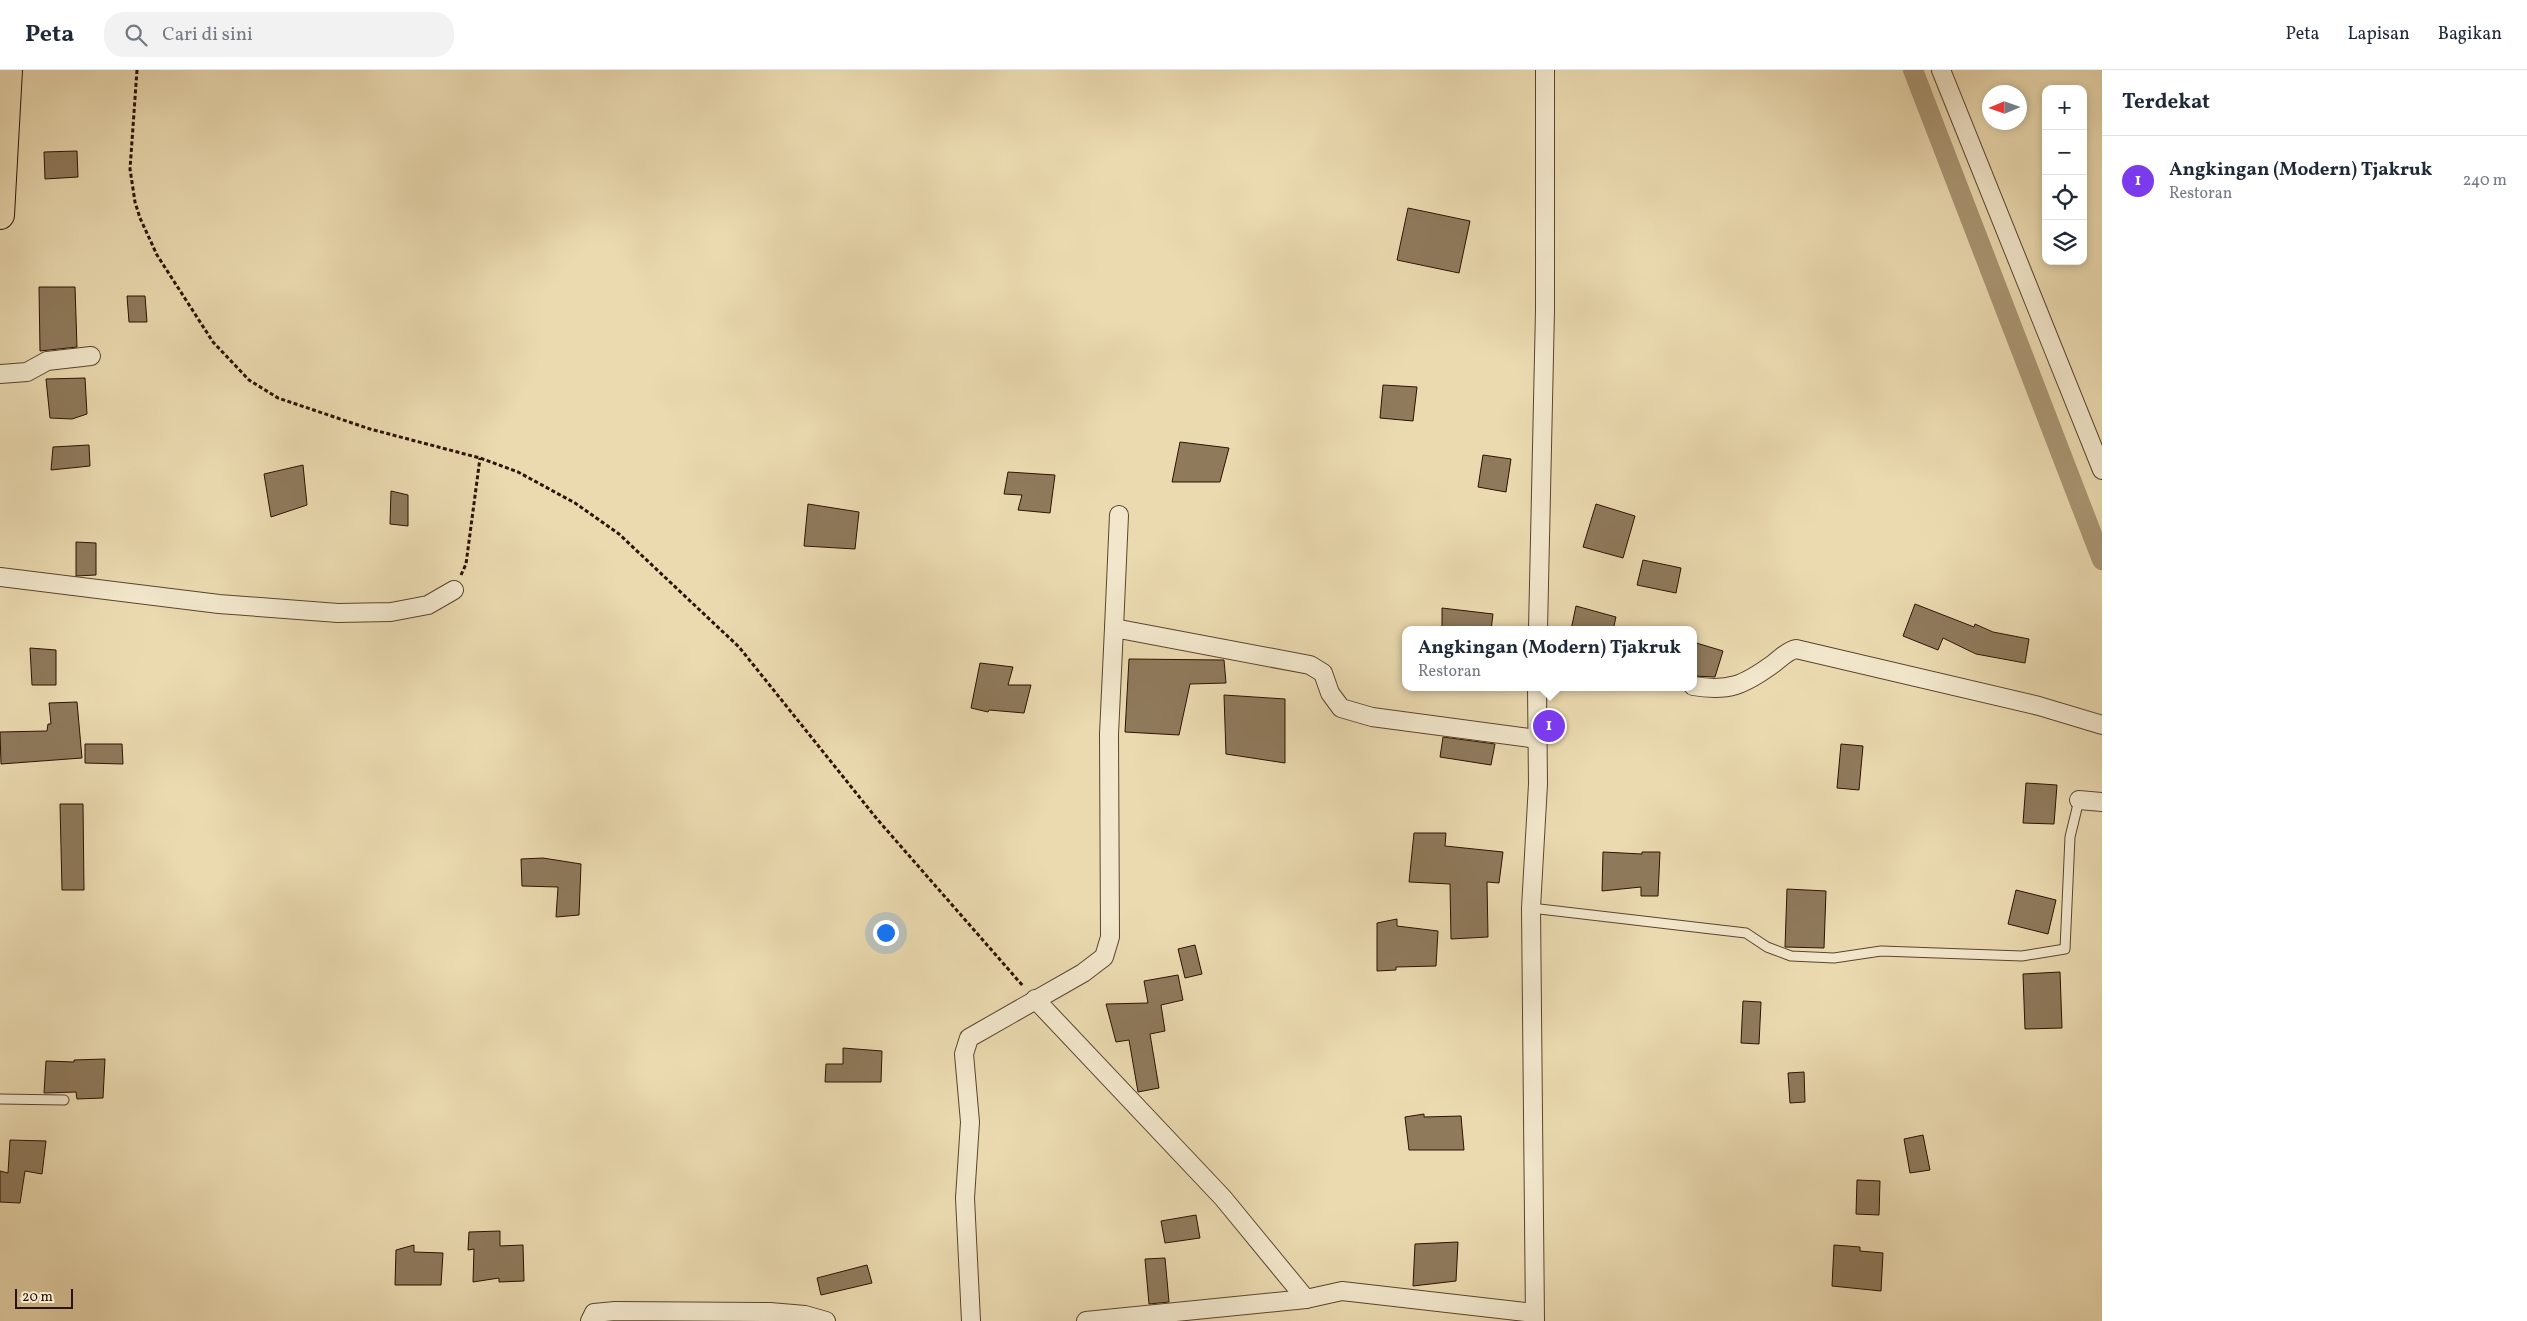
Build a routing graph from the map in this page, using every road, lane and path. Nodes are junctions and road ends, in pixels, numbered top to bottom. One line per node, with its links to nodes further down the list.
1 (8, 70): 5 (main road)
2 (137, 70): 8 (path)
3 (1545, 70): 13 (street)
4 (1941, 70): 9 (street)
5 (0, 215)
6 (91, 356): 7 (street)
7 (0, 374)
8 (480, 458): 12 (path); 22 (path)
9 (2102, 470)
10 (1119, 515): 14 (street)
11 (0, 577): 12 (street)
12 (454, 590)
13 (1538, 626)
14 (1114, 628): 18 (street); 22 (street)
15 (1697, 687): 17 (street)
16 (1537, 691): 18 (street)
17 (2102, 725)
18 (1538, 739): 21 (street)
19 (2079, 800): 20 (street); 21 (lane)
20 (2102, 802)
21 (1531, 908): 26 (street)
22 (1035, 999): 25 (street); 30 (street)
23 (0, 1099): 24 (lane)
24 (64, 1100)
25 (1306, 1299): 26 (street); 27 (street)
26 (1534, 1317)
27 (1120, 1319): 31 (street)
28 (590, 1321): 29 (street)
29 (826, 1321)
30 (971, 1321)
31 (1086, 1321)

